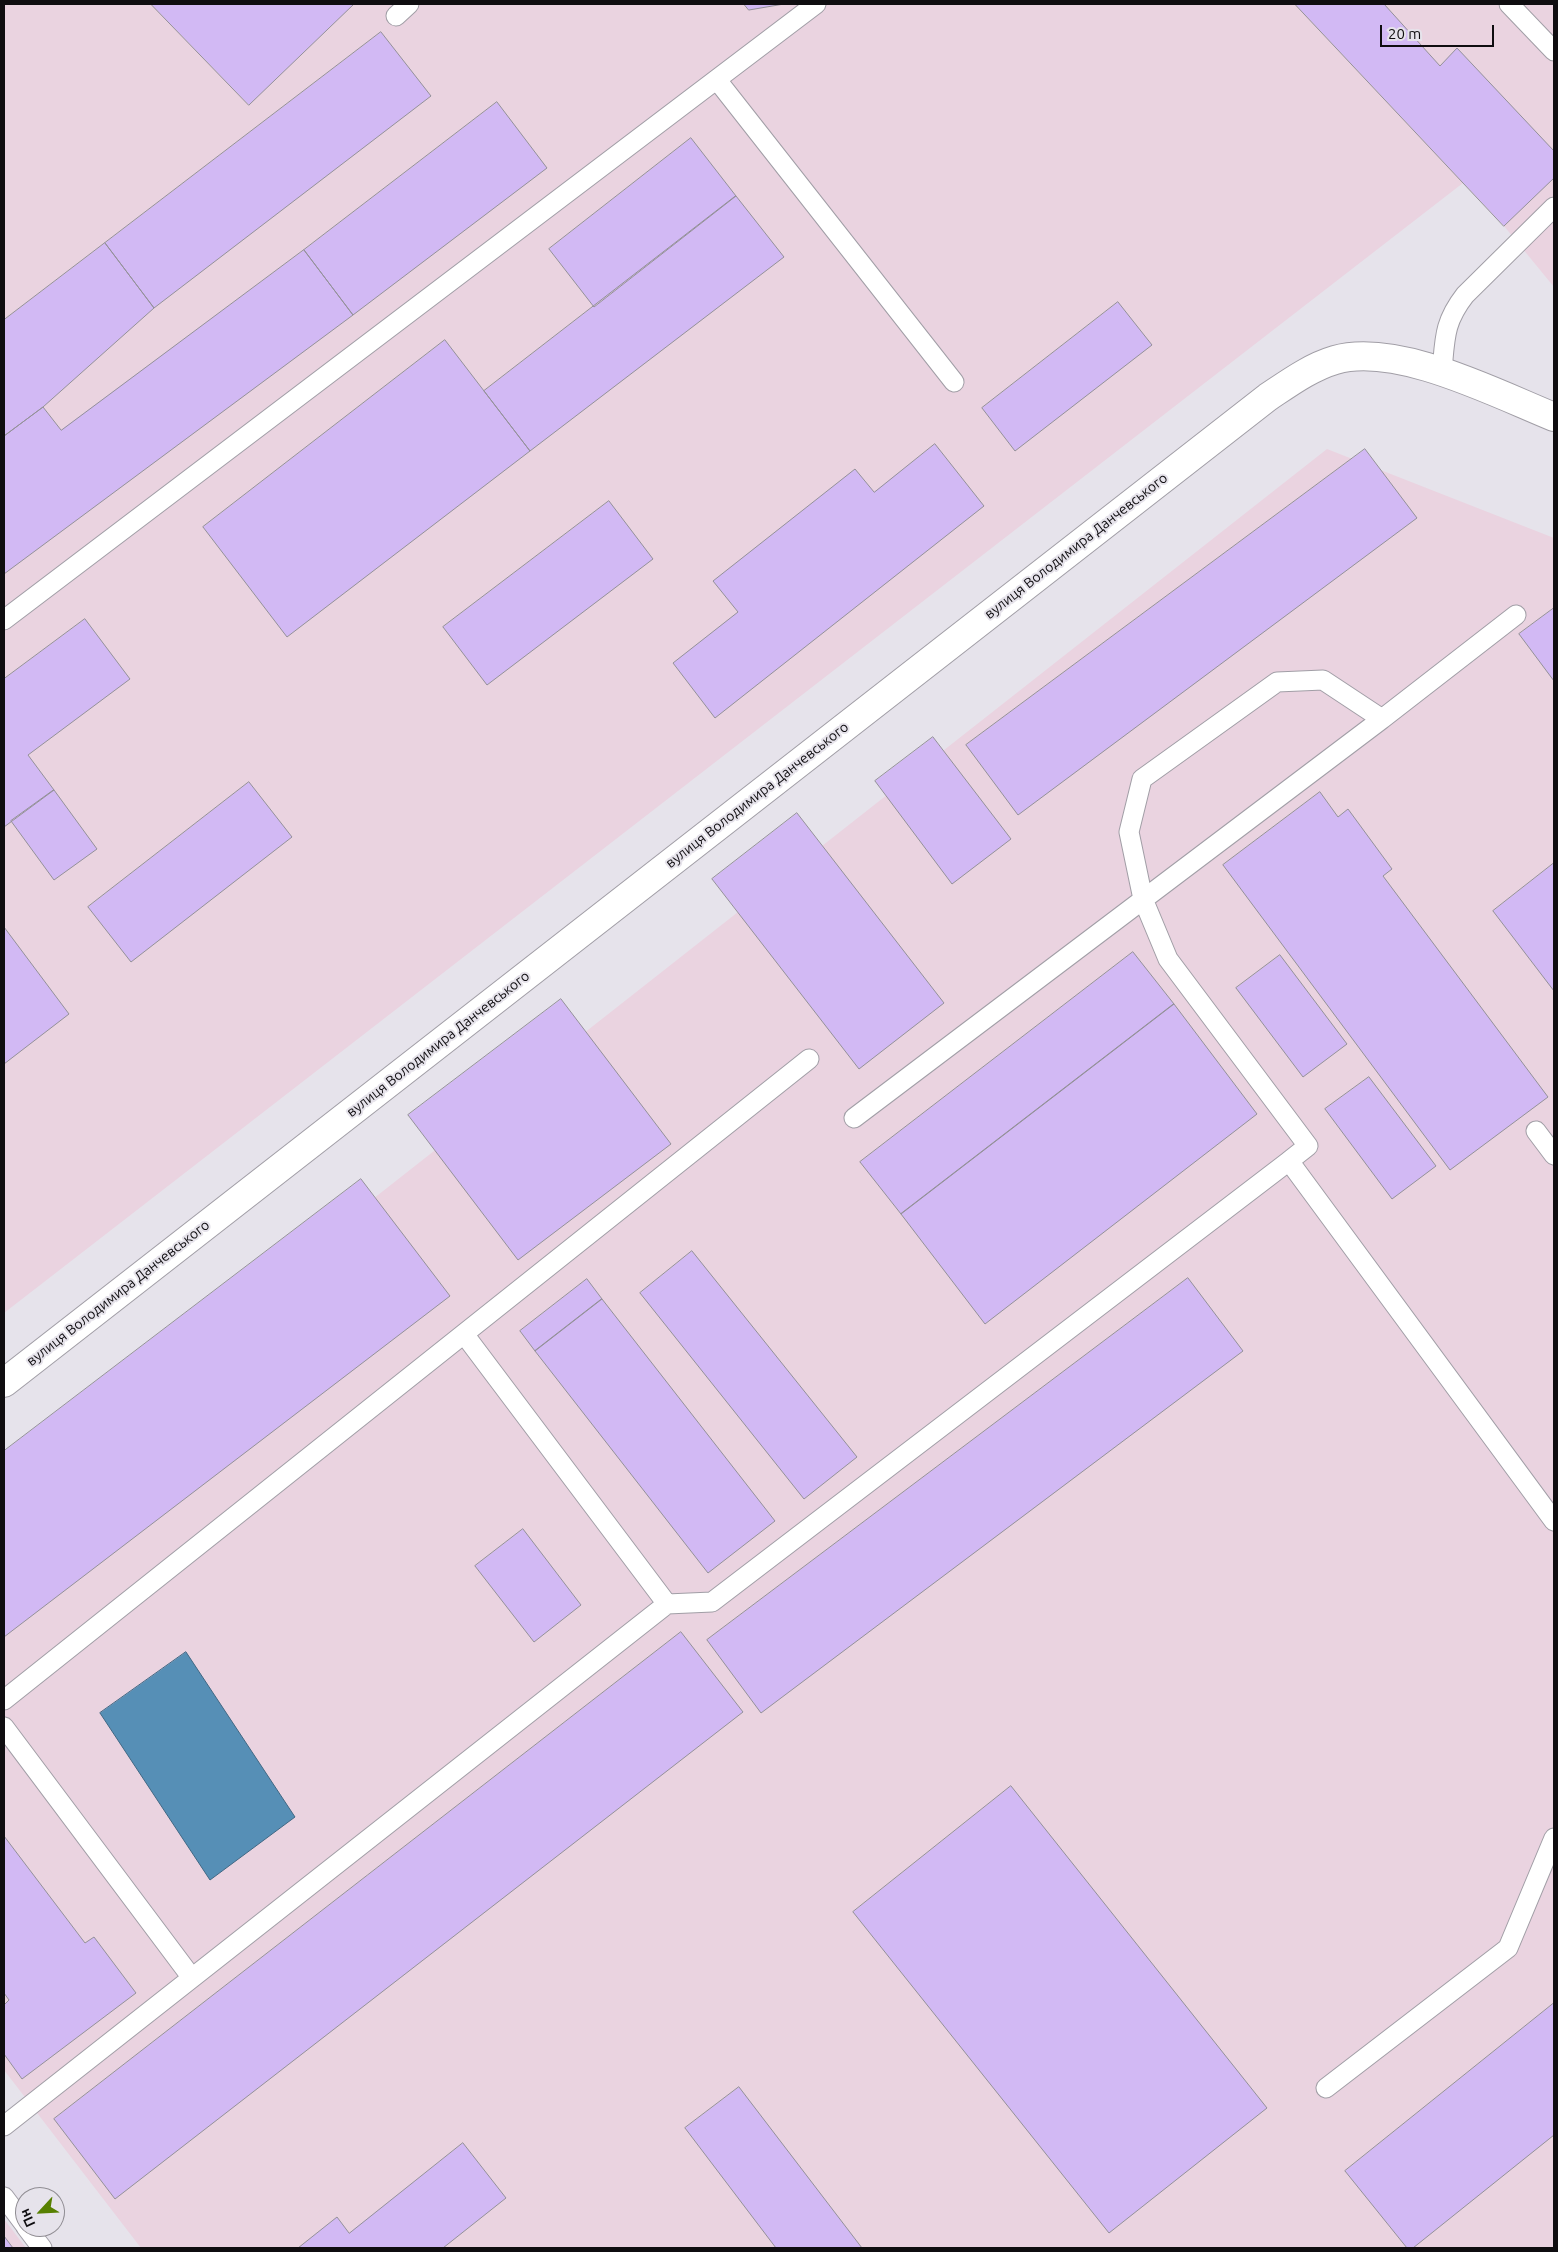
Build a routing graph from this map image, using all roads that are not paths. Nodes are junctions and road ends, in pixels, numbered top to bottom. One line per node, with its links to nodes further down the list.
1 (816, 4): 4 (lane)
2 (1509, 4): 3 (lane)
3 (1554, 51)
4 (717, 80): 7 (lane); 10 (lane)
5 (1554, 206): 6 (lane)
6 (1442, 371): 8 (street, вулиця Володимира Данчевського); 19 (street, вулиця Володимира Данчевського)
7 (954, 382)
8 (1554, 417)
9 (1516, 615): 11 (lane)
10 (4, 620)
11 (1382, 718): 12 (lane); 12 (lane)
12 (1143, 899): 14 (lane); 17 (lane)
13 (809, 1059): 18 (lane)
14 (854, 1118)
15 (1536, 1132): 16 (lane)
16 (1554, 1155)
17 (1289, 1161): 20 (lane); 21 (lane)
18 (464, 1334): 21 (lane); 22 (lane)
19 (4, 1382)
20 (1554, 1521)
21 (667, 1604): 25 (lane)
22 (4, 1700)
23 (4, 1727): 25 (lane)
24 (1554, 1838): 26 (lane)
25 (192, 1978): 27 (lane)
26 (1326, 2088)
27 (4, 2126)
28 (4, 2197): 29 (lane)
29 (15, 2212)
30 (34, 2237): 31 (lane)
31 (42, 2248)

